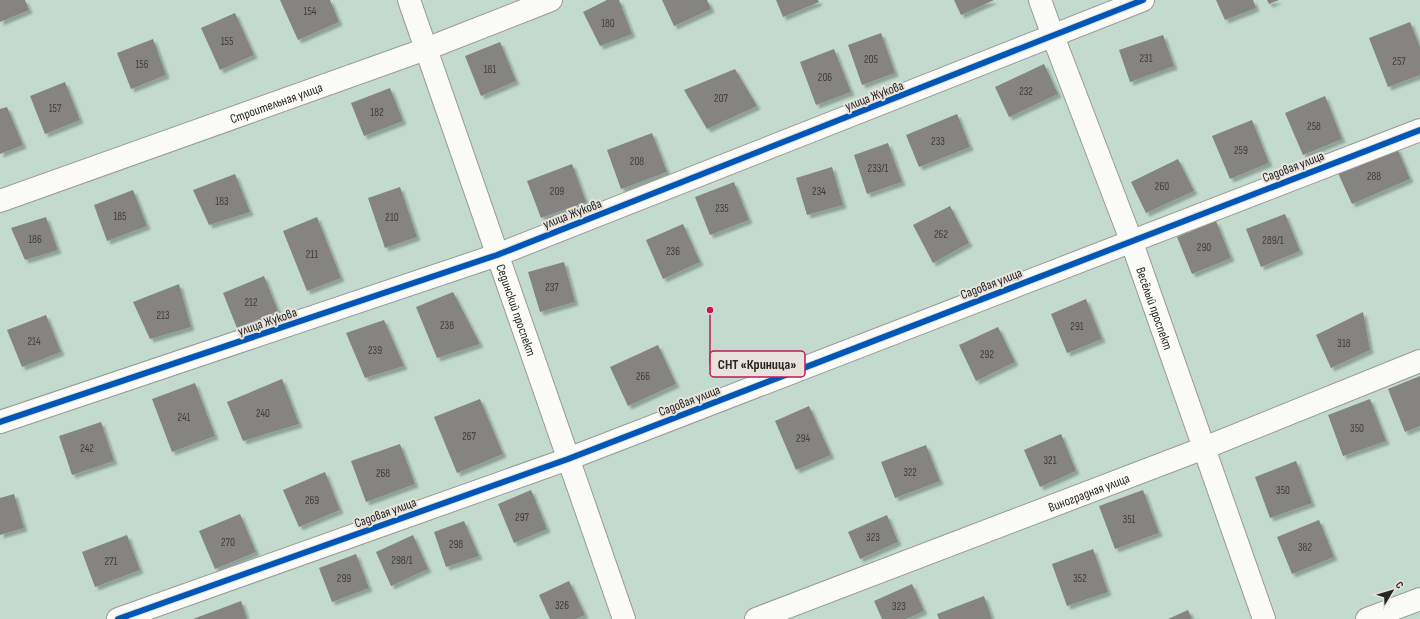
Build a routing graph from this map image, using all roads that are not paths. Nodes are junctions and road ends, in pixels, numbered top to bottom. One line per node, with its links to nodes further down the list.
1 (410, 0): 6 (street, Сединский проспект)
2 (551, 0): 6 (street, Строительная улица)
3 (1040, 0): 5 (street, Весёлый проспект)
4 (1143, 0): 5 (street, улица Жукова)
5 (1053, 36): 9 (street, Весёлый проспект); 10 (street, улица Жукова)
6 (426, 49): 8 (street, Строительная улица); 10 (street, Сединский проспект)
7 (1420, 130): 9 (street, Садовая улица)
8 (0, 202)
9 (1131, 240): 13 (street, Весёлый проспект); 14 (street, Садовая улица)
10 (497, 255): 12 (street, улица Жукова); 14 (street, Сединский проспект)
11 (1420, 361): 13 (street, Виноградная улица)
12 (0, 422)
13 (1204, 448): 18 (street, Виноградная улица); 19 (street, Весёлый проспект)
14 (568, 459): 16 (street, Садовая улица); 17 (street, Сединский проспект)
15 (1420, 599): 20 (street)
16 (118, 619)
17 (624, 619)
18 (756, 619)
19 (1264, 619)
20 (1367, 619)

